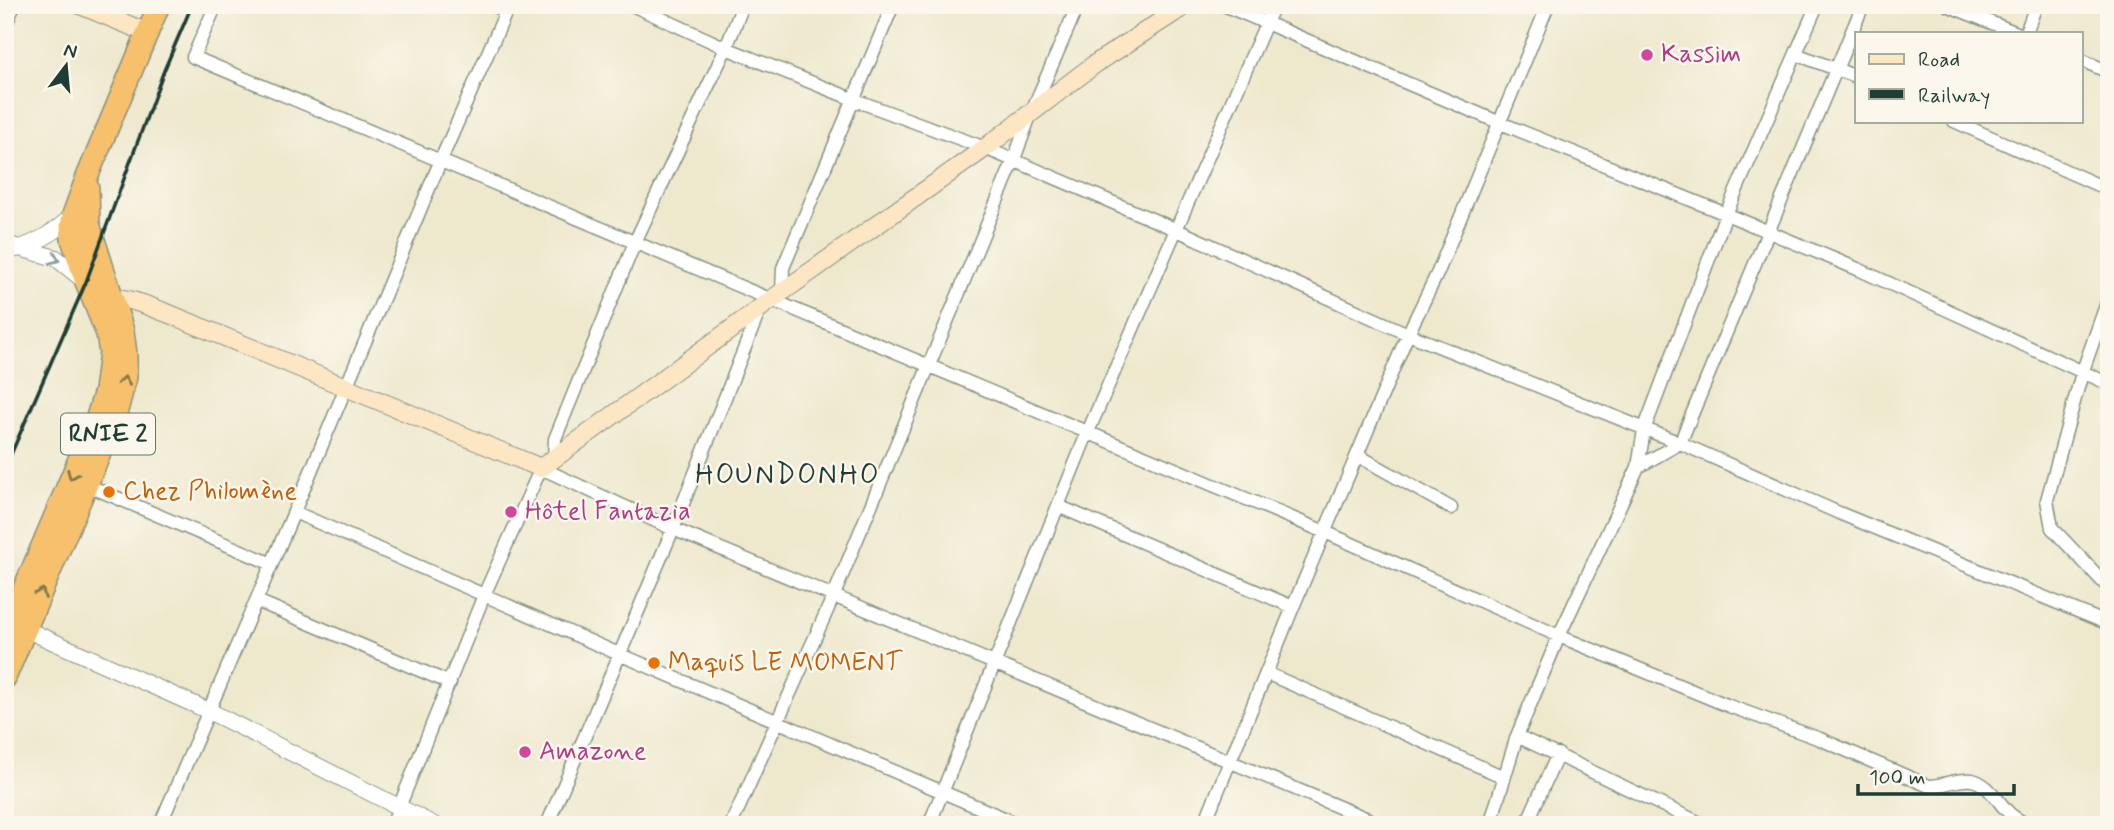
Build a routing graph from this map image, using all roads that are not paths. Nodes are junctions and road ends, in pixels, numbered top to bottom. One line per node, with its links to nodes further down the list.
1 (14, 5): 20 (street)
2 (80, 5): 23 (main road)
3 (159, 5): 23 (highway, RNIE 2)
4 (216, 5): 36 (street)
5 (492, 5): 18 (street)
6 (632, 5): 24 (street)
7 (743, 5): 24 (street)
8 (893, 5): 30 (street)
9 (1078, 5): 31 (street)
10 (1186, 5): 31 (main road)
11 (1224, 5): 19 (street)
12 (1274, 5): 19 (street)
13 (1548, 5): 32 (street)
14 (1817, 5): 25 (street)
15 (1863, 5): 27 (street)
16 (2036, 5): 22 (street)
17 (1950, 6): 21 (street)
18 (508, 8): 36 (street)
19 (1267, 22): 32 (street); 41 (street)
20 (5, 27)
21 (2015, 32)
22 (2026, 32)
23 (148, 33): 37 (highway, RNIE 2)
24 (726, 48): 30 (street); 43 (street)
25 (1796, 54): 27 (street); 39 (street)
26 (2082, 60): 28 (street)
27 (1835, 70): 29 (street); 42 (street)
28 (2109, 72)
29 (1855, 76)
30 (855, 100): 34 (street); 48 (street)
31 (1031, 113): 34 (main road); 35 (street)
32 (1498, 122): 39 (street); 49 (street)
33 (1956, 122): 38 (street)
34 (985, 149): 35 (street); 48 (main road)
35 (1013, 162): 41 (street); 50 (street)
36 (440, 163): 43 (street); 53 (street)
37 (87, 177): 40 (highway, RNIE 2); 47 (highway, RNIE 2)
38 (2109, 190)
39 (1726, 214): 42 (street); 54 (street)
40 (73, 215): 44 (street); 45 (highway, RNIE 2)
41 (1177, 230): 49 (street); 55 (street)
42 (1769, 232): 51 (street); 56 (street)
43 (635, 242): 48 (street); 58 (street)
44 (11, 247): 45 (street, one-way to 45)
45 (86, 282): 47 (highway, RNIE 2)
46 (2109, 297): 51 (street)
47 (103, 299): 53 (main road); 60 (highway, RNIE 2, one-way to 47); 73 (highway, RNIE 2, one-way to 73)
48 (771, 300): 50 (street); 58 (main road); 64 (street)
49 (1408, 334): 54 (street); 57 (street)
50 (929, 366): 55 (street); 68 (street)
51 (2082, 373): 52 (street); 67 (street)
52 (2109, 384)
53 (346, 386): 58 (main road); 63 (street)
54 (1644, 430): 56 (street); 59 (street)
55 (1087, 434): 61 (street); 65 (street)
56 (1680, 443): 59 (street); 72 (street)
57 (1357, 455): 62 (street); 65 (street)
58 (547, 463): 64 (street); 69 (street)
59 (1638, 467): 74 (street)
60 (87, 485): 66 (street); 73 (highway, RNIE 2, one-way to 60)
61 (1058, 506): 71 (street); 76 (street)
62 (1451, 508)
63 (295, 512): 66 (street); 69 (street)
64 (673, 529): 68 (street); 75 (street)
65 (1325, 532): 71 (street); 74 (street)
66 (272, 564): 70 (street)
67 (2109, 588)
68 (834, 595): 76 (street); 81 (street)
69 (484, 596): 75 (street); 79 (street)
70 (257, 601): 79 (street); 80 (street)
71 (1293, 607): 77 (street)
72 (2109, 624)
73 (14, 628): 78 (highway, RNIE 2); 80 (street)
74 (1559, 636): 82 (street); 100 (street)
75 (619, 654): 81 (street); 91 (street)
76 (995, 663): 84 (street); 86 (street)
77 (1266, 673): 84 (street); 85 (street)
78 (5, 678)
79 (450, 683): 87 (street)
80 (209, 712): 87 (street); 88 (street)
81 (779, 722): 86 (street); 92 (street)
82 (1517, 736): 83 (street); 85 (street)
83 (1558, 754): 98 (street); 99 (street)
84 (1231, 761): 95 (street); 96 (street)
85 (1503, 777): 97 (street)
86 (943, 793): 93 (street); 94 (street)
87 (399, 808): 89 (street); 90 (street)
88 (160, 825)
89 (392, 825)
90 (434, 825)
91 (547, 825)
92 (732, 825)
93 (929, 825)
94 (1020, 825)
95 (1204, 825)
96 (1382, 825)
97 (1490, 825)
98 (1526, 825)
99 (1704, 825)
100 (2027, 825)

